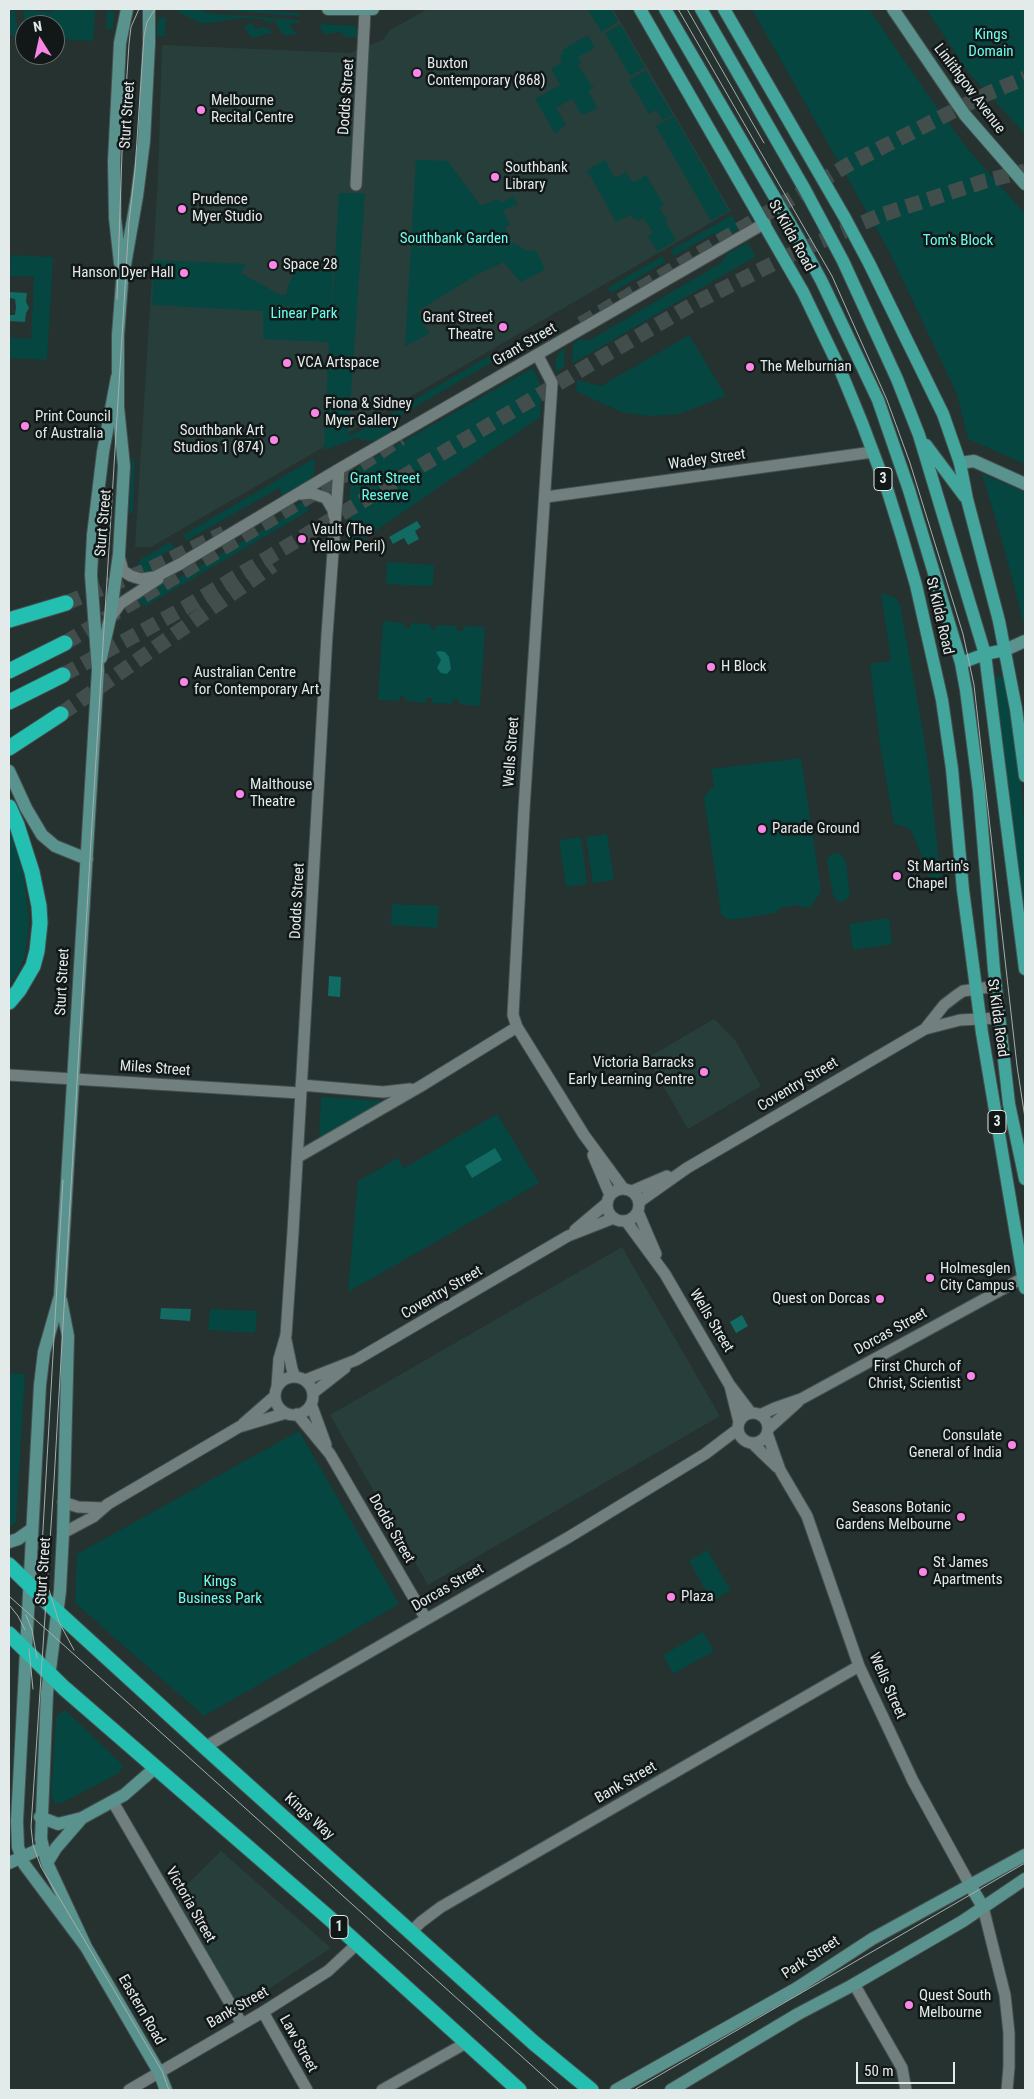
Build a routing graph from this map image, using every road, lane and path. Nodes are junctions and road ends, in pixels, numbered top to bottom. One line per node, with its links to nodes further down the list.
1 (127, 9): 17 (street, Sturt Street)
2 (149, 9): 11 (street, Sturt Street)
3 (158, 9): 11 (street)
4 (328, 9): 5 (street)
5 (369, 9): 15 (street, Dodds Street)
6 (640, 9): 13 (main road, St Kilda Road / 3)
7 (665, 9): 12 (main road, St Kilda Road)
8 (701, 9): 20 (main road, St Kilda Road)
9 (724, 9): 23 (main road)
10 (893, 9): 14 (street, Linlithgow Avenue)
11 (150, 33): 17 (street, Sturt Street)
12 (740, 140): 13 (main road); 21 (main road, St Kilda Road)
13 (726, 156): 16 (main road, St Kilda Road / 3)
14 (1025, 184)
15 (356, 185)
16 (765, 223): 18 (street, Grant Street); 22 (main road, St Kilda Road / 3)
17 (122, 282): 19 (street, Sturt Street)
18 (538, 356): 24 (street, Grant Street); 27 (street, Wells Street)
19 (117, 378): 30 (street, Sturt Street); 40 (street, Sturt Street)
20 (919, 435): 28 (main road); 38 (main road, St Kilda Road)
21 (895, 444): 22 (main road); 39 (main road, St Kilda Road)
22 (873, 452): 27 (street, Wadey Street); 52 (main road, St Kilda Road / 3)
23 (960, 463): 25 (street); 28 (main road)
24 (339, 469): 26 (street, Grant Street); 29 (street, Dodds Street)
25 (1025, 484)
26 (300, 494): 29 (street); 31 (street, Grant Street)
27 (546, 497): 56 (street, Wells Street)
28 (967, 499): 37 (main road)
29 (335, 525): 61 (street, Dodds Street)
30 (119, 554): 31 (street, Grant Street); 33 (street, Sturt Street)
31 (180, 564): 33 (street, Grant Street)
32 (66, 603): 34 (highway)
33 (110, 618): 40 (street, Sturt Street)
34 (9, 620)
35 (1025, 641): 37 (street)
36 (65, 643): 41 (highway)
37 (1004, 650): 38 (main road); 47 (main road)
38 (985, 654): 39 (main road); 50 (main road, St Kilda Road)
39 (961, 663): 51 (main road, St Kilda Road)
40 (98, 670): 49 (street, Sturt Street)
41 (9, 671)
42 (63, 675): 43 (highway)
43 (9, 702)
44 (61, 714): 45 (highway)
45 (9, 748)
46 (9, 771): 49 (street)
47 (1025, 776)
48 (9, 807): 53 (highway)
49 (87, 859): 59 (street, Sturt Street)
50 (1025, 969)
51 (996, 986): 52 (street, Coventry Street); 54 (main road, St Kilda Road)
52 (976, 989): 55 (main road, St Kilda Road / 3); 57 (street, Coventry Street)
53 (9, 1002)
54 (999, 1018): 55 (street, Coventry Street); 65 (main road, St Kilda Road)
55 (980, 1019): 57 (street, Coventry Street); 73 (main road, St Kilda Road / 3)
56 (518, 1027): 60 (street, Miles Street); 62 (street, Wells Street)
57 (925, 1029): 64 (street, Coventry Street)
58 (9, 1075): 59 (street, Miles Street)
59 (74, 1078): 61 (street, Miles Street); 74 (street, Sturt Street)
60 (421, 1086): 61 (street, Miles Street); 63 (street, Miles Street)
61 (300, 1089): 63 (street, Dodds Street)
62 (584, 1136): 66 (street, Wells Street); 67 (street, Wells Street)
63 (298, 1157): 75 (street, Dodds Street)
64 (687, 1168): 66 (street, Coventry Street); 68 (street, Coventry Street)
65 (1025, 1179)
66 (628, 1190): 67 (street); 68 (street)
67 (609, 1199): 69 (street); 71 (street, Coventry Street)
68 (639, 1207): 70 (street); 72 (street, Wells Street)
69 (614, 1218): 70 (street); 71 (street, Coventry Street)
70 (626, 1221): 72 (street, Wells Street)
71 (568, 1236): 76 (street, Coventry Street)
72 (665, 1274): 78 (street, Wells Street)
73 (1024, 1281): 81 (street, Dorcas Street)
74 (60, 1296): 89 (street, Sturt Street); 91 (street, Sturt Street)
75 (286, 1335): 77 (street, Dodds Street); 79 (street, Dodds Street)
76 (356, 1360): 77 (street, Coventry Street); 80 (street, Coventry Street)
77 (300, 1378): 79 (street); 80 (street)
78 (729, 1384): 83 (street, Wells Street); 86 (street, Wells Street)
79 (276, 1391): 82 (street); 84 (street)
80 (312, 1399): 82 (street); 87 (street, Dodds Street)
81 (801, 1399): 83 (street, Dorcas Street); 85 (street, Dorcas Street)
82 (291, 1414): 84 (street); 87 (street, Dodds Street)
83 (756, 1414): 85 (street); 86 (street)
84 (239, 1427): 90 (street)
85 (767, 1431): 86 (street); 88 (street, Wells Street)
86 (743, 1433): 88 (street, Wells Street); 97 (street, Dorcas Street)
87 (330, 1454): 97 (street, Dodds Street)
88 (780, 1470): 100 (street, Wells Street)
89 (63, 1502): 90 (street); 92 (street, Sturt Street)
90 (103, 1508): 92 (street)
91 (32, 1529): 93 (street); 95 (street, Sturt Street)
92 (63, 1533): 96 (street, Sturt Street)
93 (9, 1542)
94 (9, 1565): 95 (highway, Kings Way)
95 (28, 1583): 96 (highway, Kings Way); 99 (street, Sturt Street)
96 (57, 1612): 101 (street, Sturt Street); 102 (highway, Kings Way)
97 (426, 1619): 102 (street, Dorcas Street)
98 (9, 1634): 99 (highway, 1)
99 (25, 1649): 101 (highway, 1); 105 (street, Sturt Street)
100 (859, 1666): 114 (street, Wells Street); 116 (street, Bank Street)
101 (49, 1673): 103 (highway, 1); 106 (street, Sturt Street)
102 (205, 1747): 116 (highway, Kings Way)
103 (155, 1768): 104 (street); 117 (highway, 1)
104 (113, 1802): 107 (street); 121 (street, Victoria Street)
105 (13, 1807): 110 (street, Sturt Street)
106 (40, 1817): 107 (street); 108 (street, Sturt Street)
107 (82, 1818): 112 (street)
108 (42, 1848): 110 (street); 112 (street, Eastern Road)
109 (1025, 1855): 114 (street, Park Street)
110 (21, 1858): 111 (street); 118 (street, Eastern Road)
111 (9, 1863)
112 (47, 1863): 118 (street, Eastern Road)
113 (1025, 1879): 115 (street)
114 (970, 1885): 115 (street, Wells Street); 130 (street, Park Street)
115 (983, 1907): 119 (street); 133 (street)
116 (411, 1932): 129 (highway, Kings Way)
117 (357, 1944): 120 (street, Bank Street); 122 (highway, 1)
118 (86, 1947): 123 (street, Eastern Road)
119 (854, 1984): 131 (street); 132 (street)
120 (263, 2012): 121 (street, Bank Street); 126 (street, Law Street)
121 (242, 2024): 123 (street, Bank Street)
122 (466, 2043): 127 (street); 128 (highway, 1)
123 (159, 2072): 124 (street, Eastern Road); 125 (street, Bank Street)
124 (166, 2089)
125 (129, 2090)
126 (307, 2090)
127 (382, 2090)
128 (520, 2090)
129 (591, 2090)
130 (616, 2090)
131 (671, 2090)
132 (906, 2090)
133 (1007, 2090)

